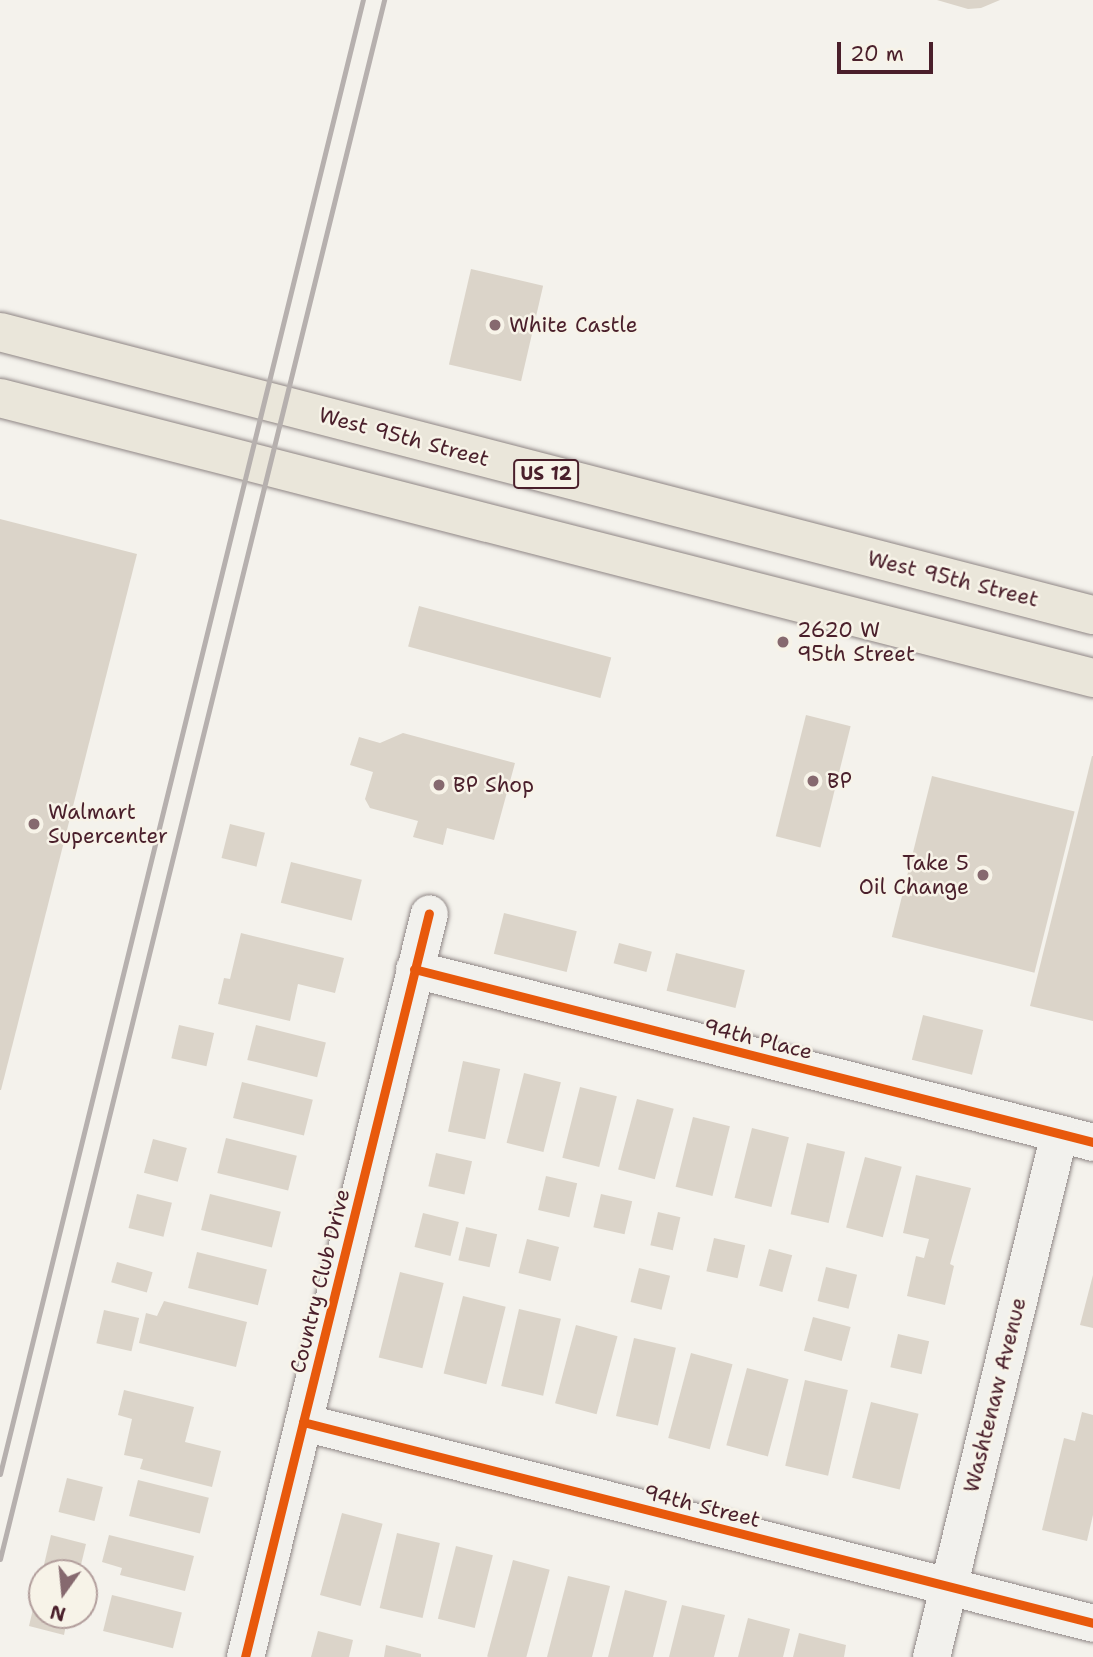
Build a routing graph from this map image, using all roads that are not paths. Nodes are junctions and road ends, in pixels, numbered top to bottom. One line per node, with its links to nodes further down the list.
1 (0, 332): 3 (main road, West 95th Street / US 12)
2 (0, 398): 4 (main road)
3 (1093, 615)
4 (1093, 678)
5 (429, 913): 6 (street, Country Club Drive)
6 (414, 969): 7 (street, 94th Place); 8 (street, Country Club Drive)
7 (1076, 1138): 9 (street, Washtenaw Avenue)
8 (303, 1422): 9 (street, 94th Street); 11 (street, Country Club Drive)
9 (948, 1588): 10 (street, 94th Street); 12 (street, Washtenaw Avenue)
10 (1093, 1623)
11 (245, 1657)
12 (931, 1657)

